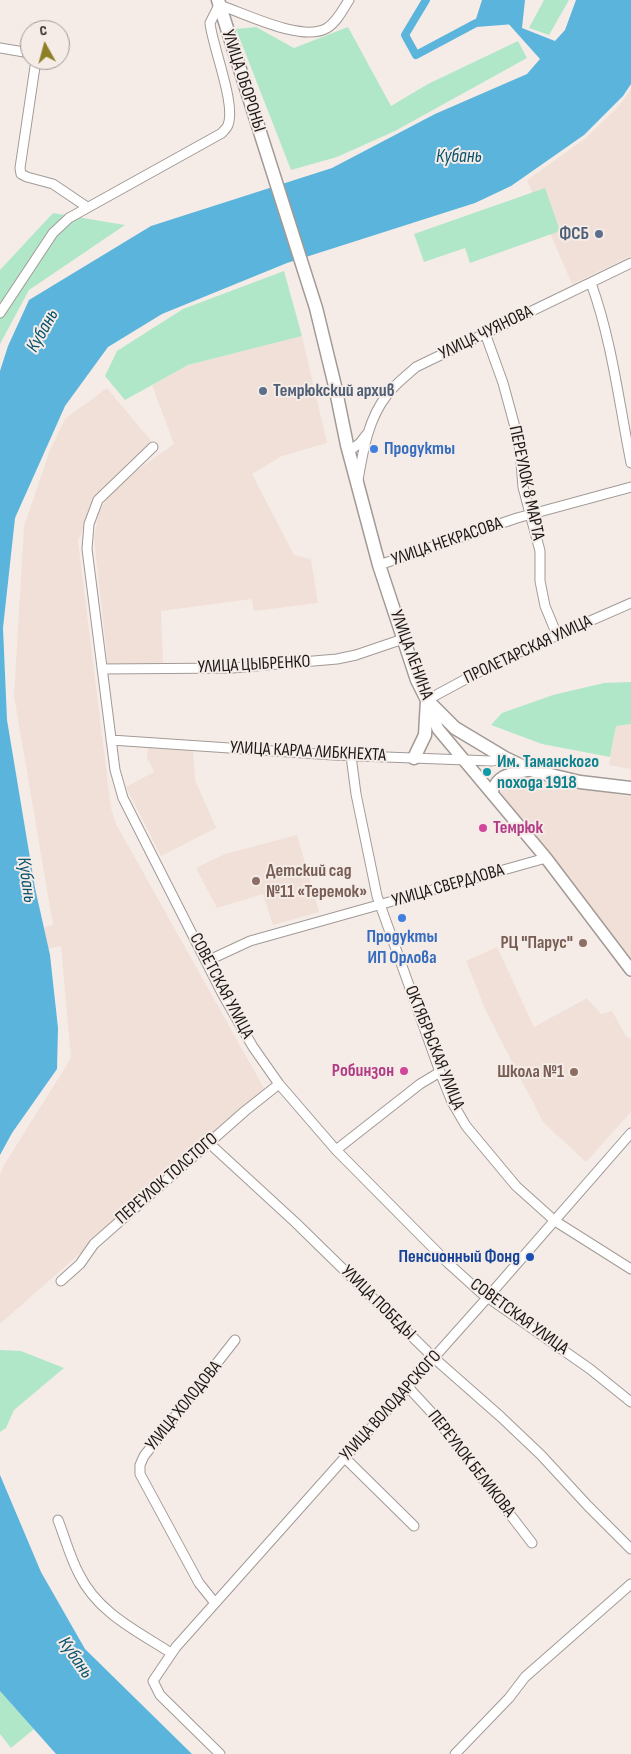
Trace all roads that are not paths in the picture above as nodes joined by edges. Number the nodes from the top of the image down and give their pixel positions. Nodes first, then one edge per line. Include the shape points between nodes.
1 (349, 0) edge
2 (218, 2) edge
3 (0, 48) edge
4 (20, 51) edge
5 (35, 70) edge
6 (87, 207) junction
7 (631, 263) edge
8 (308, 282) joint
9 (591, 283) junction
10 (0, 313) edge
11 (485, 333) junction
12 (368, 432) junction
13 (152, 447) dead end
14 (348, 452) junction
15 (631, 463) edge
16 (357, 487) junction
17 (631, 487) edge
18 (531, 515) junction
19 (379, 565) junction
20 (631, 603) edge
21 (556, 635) junction
22 (403, 639) junction
23 (102, 669) junction
24 (427, 700) junction
25 (111, 740) junction
26 (351, 756) junction
27 (414, 758) junction
28 (505, 758) junction
29 (463, 759) junction
30 (530, 770) junction
31 (631, 788) edge
32 (492, 792) junction
33 (546, 858) junction
34 (380, 905) junction
35 (207, 961) junction
36 (631, 970) edge
37 (440, 1072) junction
38 (279, 1084) junction
39 (631, 1133) edge
40 (209, 1143) junction
41 (336, 1150) junction
42 (555, 1221) junction
43 (631, 1269) edge
44 (61, 1281) dead end
45 (487, 1298) junction
46 (236, 1340) dead end
47 (434, 1358) junction
48 (408, 1387) junction
49 (631, 1402) edge
50 (345, 1458) junction
51 (58, 1520) dead end
52 (414, 1526) dead end
53 (532, 1543) dead end
54 (631, 1548) edge
55 (631, 1584) edge
56 (215, 1603) junction
57 (171, 1653) junction
58 (220, 1754) edge
59 (455, 1754) edge

1 - 2 street via 338,17 318,32 283,28
2 - 6 street via 210,23 225,82 230,118 227,127 222,133
2 - 8 main road, УЛИЦА ОБОРОНЫ
3 - 4 street
5 - 6 street via 21,174 53,184
6 - 10 street via 53,233
7 - 9 street, УЛИЦА ЧУЯНОВА
8 - 14 main road, УЛИЦА ЛЕНИНА
9 - 11 street, УЛИЦА ЧУЯНОВА
9 - 15 street via 608,343
11 - 12 street, УЛИЦА ЧУЯНОВА via 416,367 398,382 383,401
11 - 18 street, ПЕРЕУЛОК 8 МАРТА via 512,414
12 - 14 street, УЛИЦА ЧУЯНОВА
12 - 16 street, УЛИЦА ЧУЯНОВА
13 - 23 street, СОВЕТСКАЯ УЛИЦА via 98,500 89,524 87,549
14 - 16 main road, УЛИЦА ЛЕНИНА
16 - 19 main road, УЛИЦА ЛЕНИНА
17 - 18 street, УЛИЦА НЕКРАСОВА
18 - 19 street, УЛИЦА НЕКРАСОВА
18 - 21 street, ПЕРЕУЛОК 8 МАРТА via 540,551 540,581 545,606
19 - 22 main road, УЛИЦА ЛЕНИНА
20 - 21 street, ПРОЛЕТАРСКАЯ УЛИЦА
21 - 24 street, ПРОЛЕТАРСКАЯ УЛИЦА
22 - 23 street, УЛИЦА ЦЫБРЕНКО via 337,659 232,668
22 - 24 main road, УЛИЦА ЛЕНИНА
23 - 25 street, СОВЕТСКАЯ УЛИЦА
24 - 27 main road via 425,735
24 - 28 main road via 455,728
24 - 29 street, УЛИЦА ЛЕНИНА via 438,729
25 - 26 street, УЛИЦА КАРЛА ЛИБКНЕХТА
25 - 35 street, СОВЕТСКАЯ УЛИЦА via 123,798
26 - 27 street, УЛИЦА КАРЛА ЛИБКНЕХТА
26 - 34 street, ОКТЯБРЬСКАЯ УЛИЦА
27 - 29 street, УЛИЦА КАРЛА ЛИБКНЕХТА
28 - 29 street, УЛИЦА КАРЛА ЛИБКНЕХТА via 492,761
28 - 30 main road
29 - 32 street, УЛИЦА ЛЕНИНА
30 - 31 main road via 580,782
30 - 32 street via 500,778
32 - 33 street, УЛИЦА ЛЕНИНА
33 - 34 street, УЛИЦА СВЕРДЛОВА
33 - 36 street, УЛИЦА ЛЕНИНА
34 - 35 street, УЛИЦА СВЕРДЛОВА via 250,942
34 - 37 street, ОКТЯБРЬСКАЯ УЛИЦА
35 - 38 street, СОВЕТСКАЯ УЛИЦА via 253,1047
37 - 41 street
37 - 42 street, ОКТЯБРЬСКАЯ УЛИЦА via 466,1126 516,1186
38 - 40 street, ПЕРЕУЛОК ТОЛСТОГО
38 - 41 street, СОВЕТСКАЯ УЛИЦА
39 - 42 street, УЛИЦА ВОЛОДАРСКОГО
40 - 44 street, ПЕРЕУЛОК ТОЛСТОГО via 94,1244 80,1264
40 - 47 street, УЛИЦА ПОБЕДЫ via 296,1222
41 - 45 street, СОВЕТСКАЯ УЛИЦА
42 - 43 street, ОКТЯБРЬСКАЯ УЛИЦА
42 - 45 street, УЛИЦА ВОЛОДАРСКОГО
45 - 47 street, УЛИЦА ВОЛОДАРСКОГО
45 - 49 street, СОВЕТСКАЯ УЛИЦА via 590,1369
46 - 56 street, УЛИЦА ХОЛОДОВА via 144,1456 139,1470 199,1583
47 - 48 street, УЛИЦА ВОЛОДАРСКОГО
47 - 54 street, УЛИЦА ПОБЕДЫ via 541,1455
48 - 50 street, УЛИЦА ВОЛОДАРСКОГО
48 - 53 street, ПЕРЕУЛОК БЕЛИКОВА via 432,1413
50 - 52 street
50 - 56 street, УЛИЦА ВОЛОДАРСКОГО
51 - 57 street via 79,1574 94,1598 112,1616
55 - 59 street via 525,1677
56 - 57 street, УЛИЦА ВОЛОДАРСКОГО
57 - 58 street, УЛИЦА ВОЛОДАРСКОГО via 153,1681 160,1695

